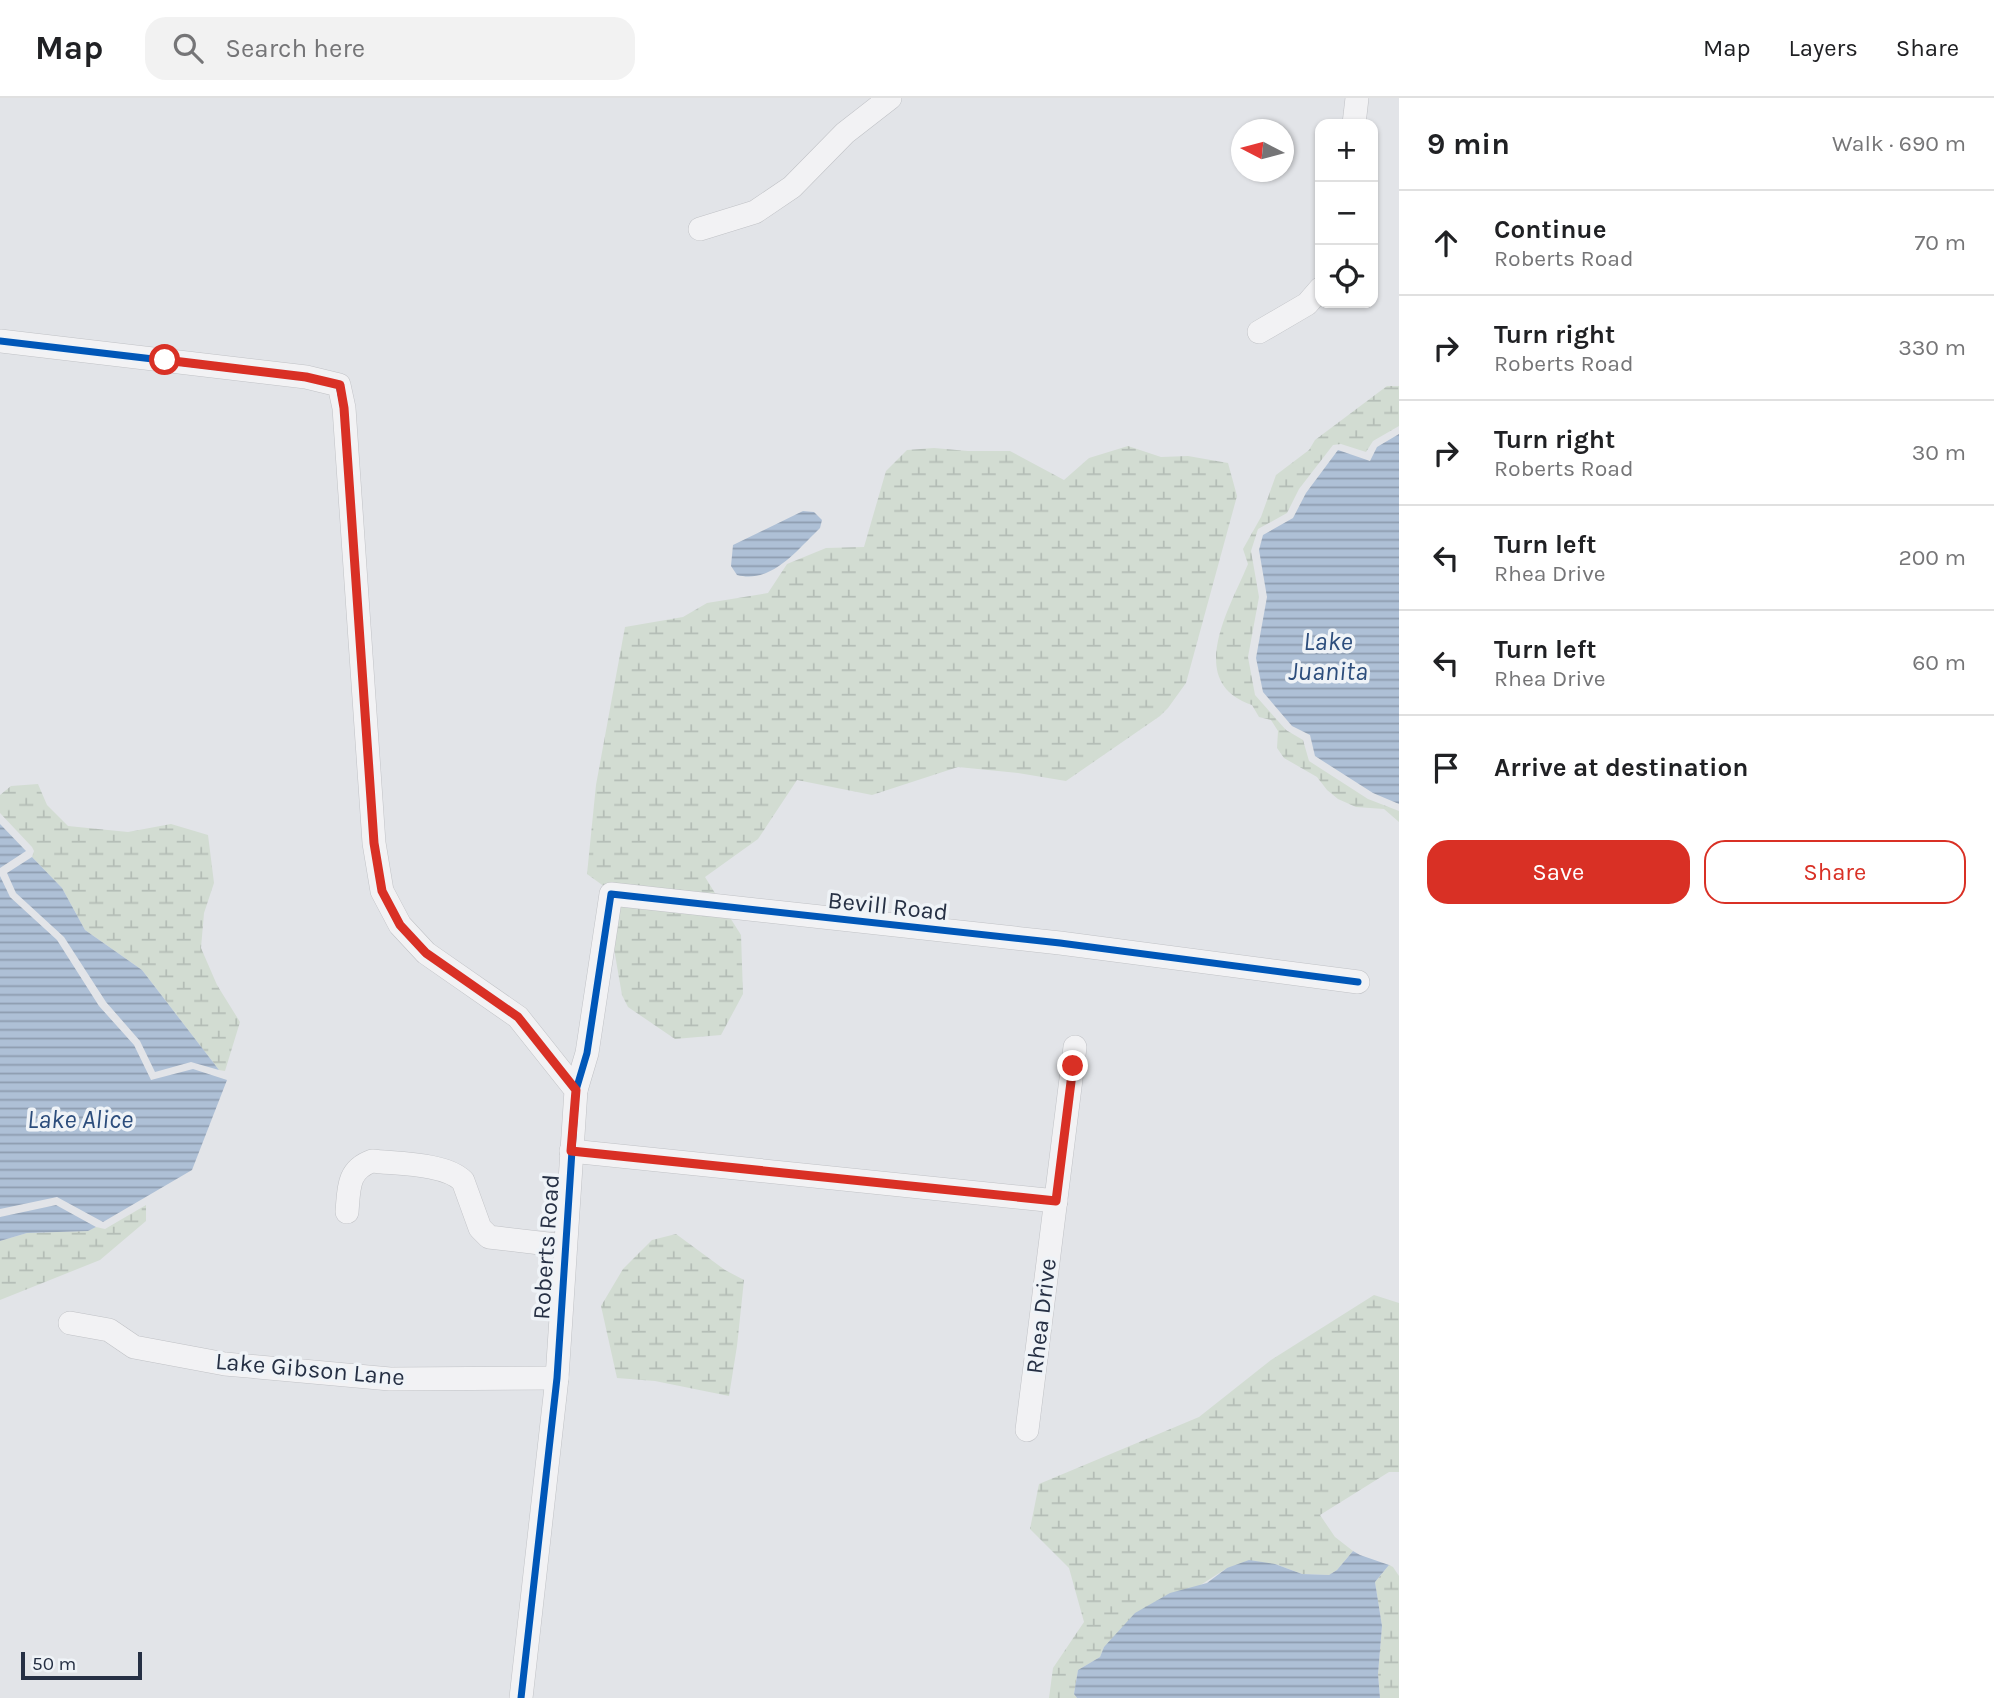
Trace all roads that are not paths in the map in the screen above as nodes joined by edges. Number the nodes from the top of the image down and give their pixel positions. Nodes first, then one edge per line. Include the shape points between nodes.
1 (890, 98) edge
2 (1357, 98) edge
3 (1355, 119) edge
4 (699, 229) dead end
5 (1315, 295) edge
6 (1259, 332) dead end
7 (0, 341) edge
8 (1358, 982) dead end
9 (1075, 1047) dead end
10 (576, 1090) junction
11 (571, 1151) junction
12 (1056, 1201) junction
13 (347, 1212) dead end
14 (565, 1246) junction
15 (70, 1324) dead end
16 (557, 1378) junction
17 (1027, 1430) dead end
18 (521, 1698) edge

1 - 4 street via 845,133 792,187 755,212
2 - 3 street
5 - 6 street
7 - 10 street via 306,377 340,385 374,843 382,891 400,925 426,953 518,1017
8 - 10 street, Bevill Road via 1060,943 611,894 587,1053
9 - 12 street, Rhea Drive
10 - 11 street, Roberts Road
11 - 12 street
11 - 14 street, Roberts Road
12 - 17 street, Rhea Drive
13 - 14 street via 352,1174 364,1164 372,1161 442,1169 463,1181 480,1228 489,1237
14 - 16 street, Roberts Road
15 - 16 street, Lake Gibson Lane via 109,1330 134,1347 225,1364 390,1379
16 - 18 street, Roberts Road

